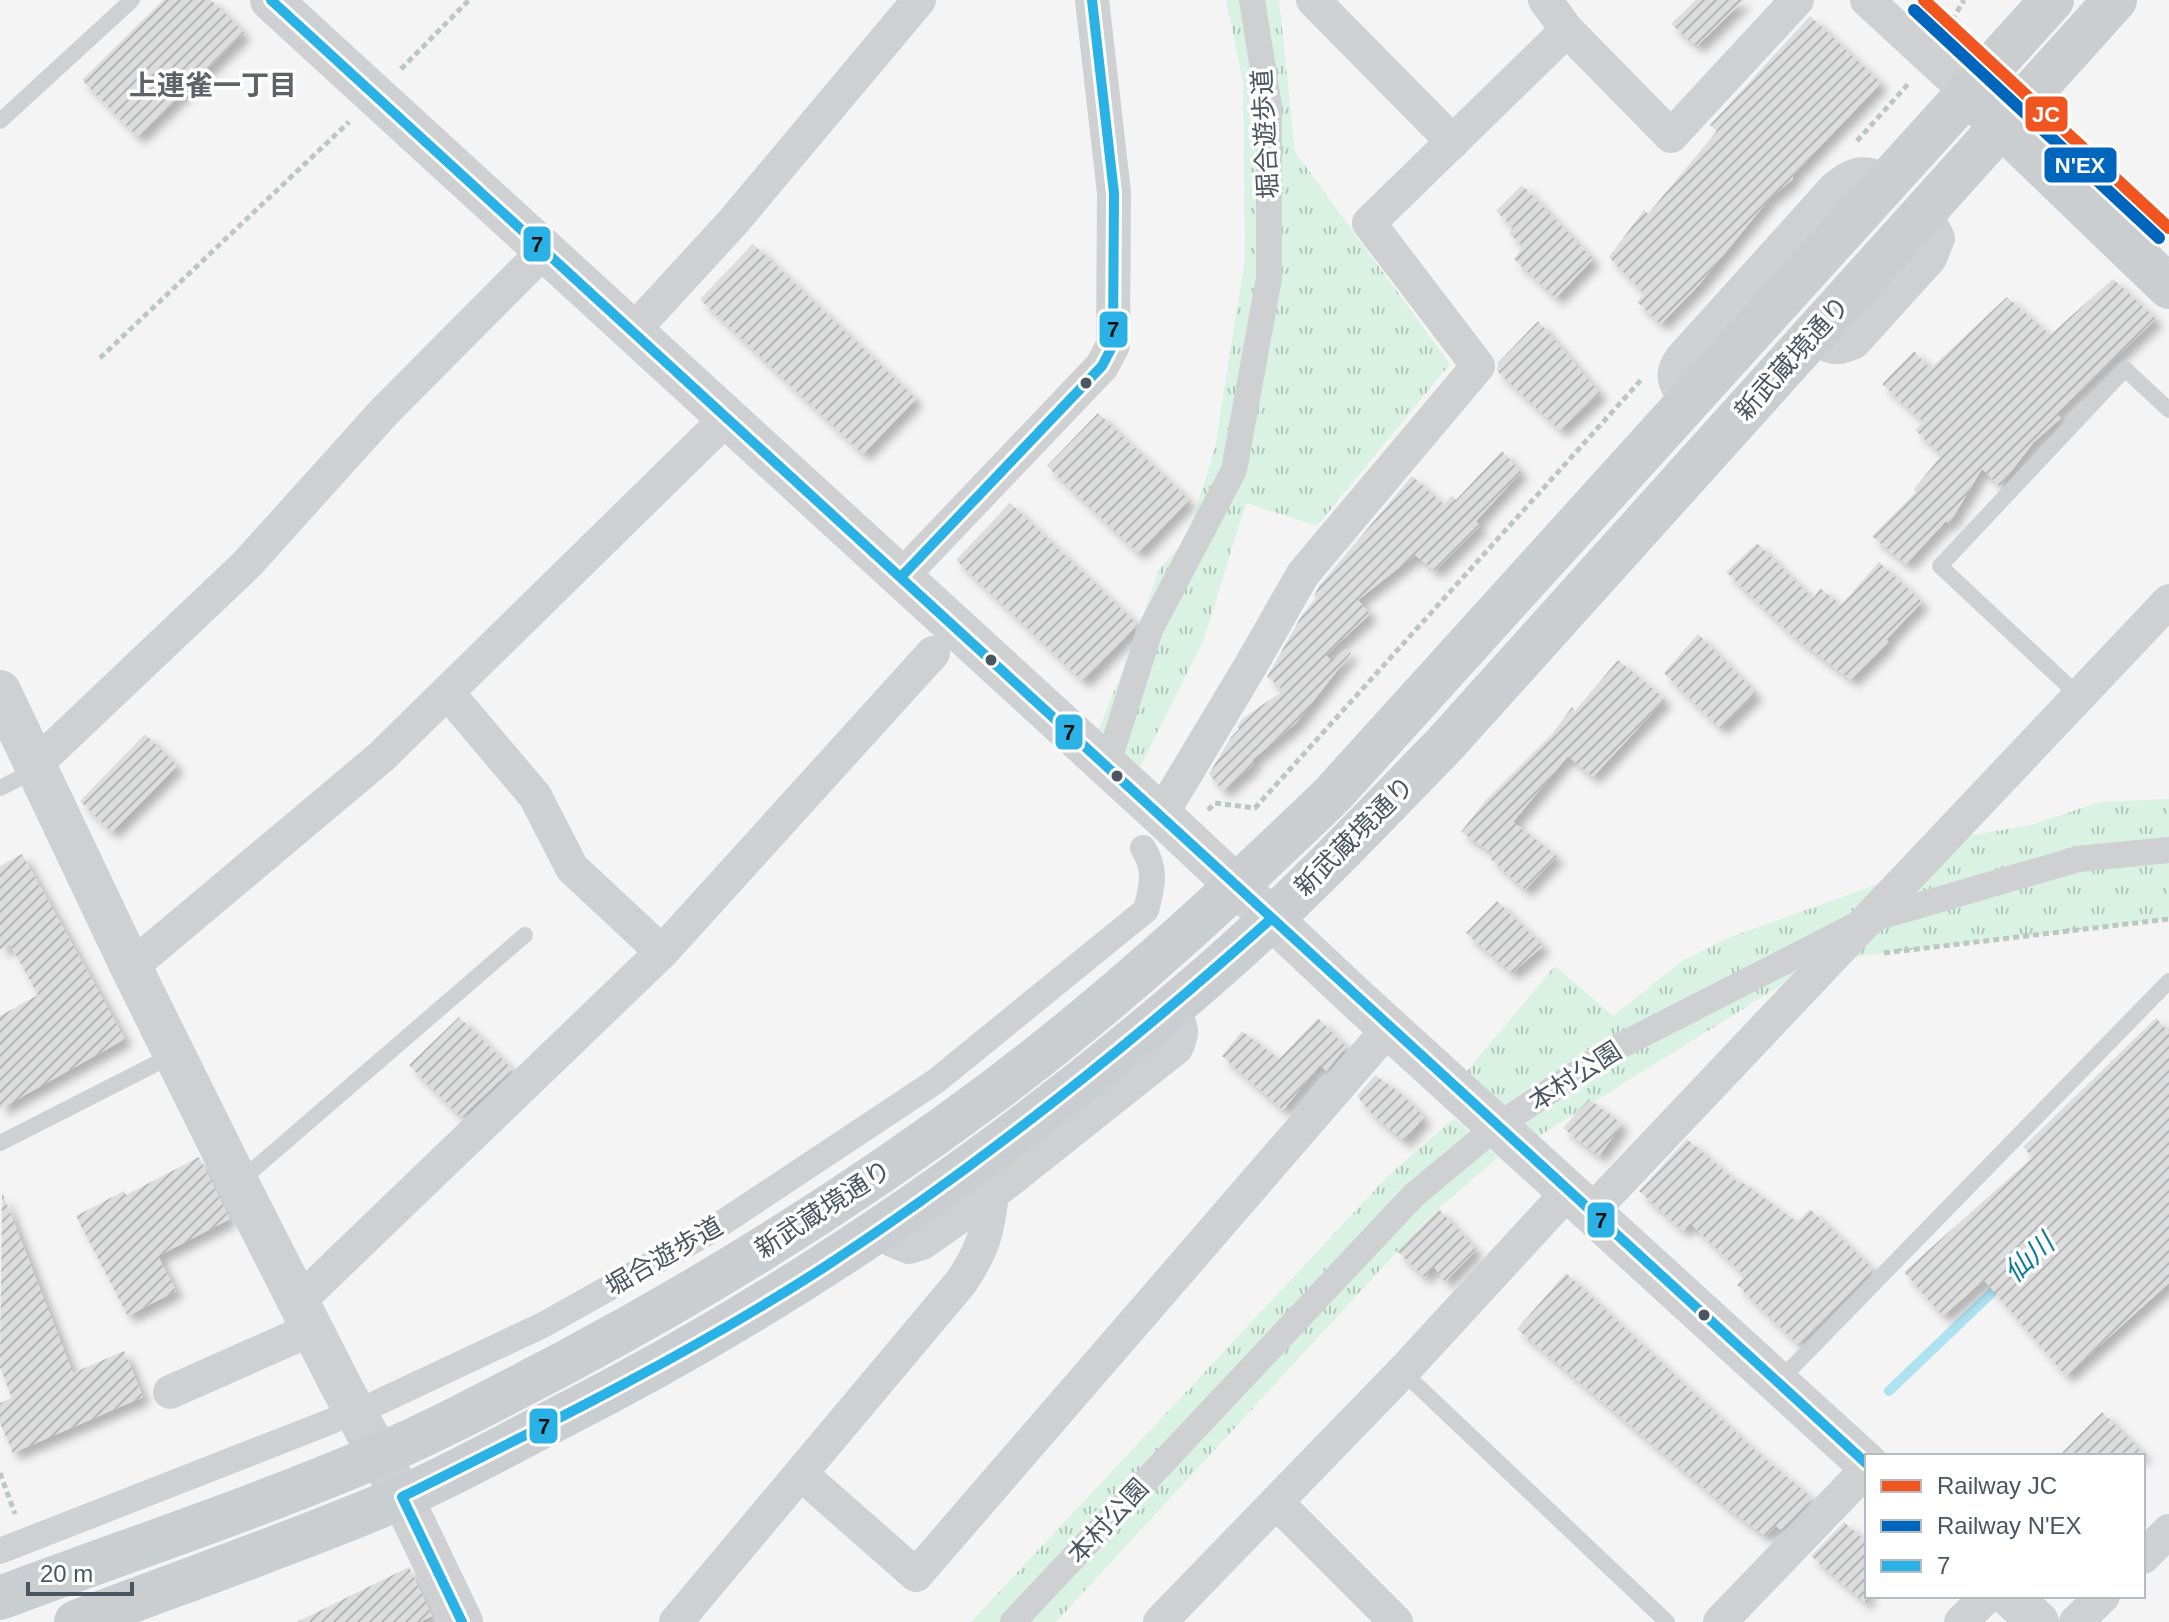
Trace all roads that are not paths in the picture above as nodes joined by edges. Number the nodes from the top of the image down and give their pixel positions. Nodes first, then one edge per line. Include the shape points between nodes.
1 (132, 0) edge
2 (271, 0) edge
3 (919, 0) edge
4 (1092, 0) edge
5 (1252, 0) edge
6 (1313, 0) edge
7 (1545, 0) edge
8 (1797, 0) edge
9 (1867, 0) edge
10 (2052, 0) edge
11 (2115, 0) edge
12 (1567, 30) junction
13 (1968, 93) junction
14 (0, 121) edge
15 (2002, 126) junction
16 (1453, 142) junction
17 (544, 251) junction
18 (2169, 287) edge
19 (632, 332) junction
20 (2169, 410) edge
21 (726, 419) junction
22 (901, 577) junction
23 (2169, 601) edge
24 (933, 653) dead end
25 (0, 691) edge
26 (447, 692) junction
27 (2079, 696) junction
28 (1107, 766) junction
29 (17, 777) edge
30 (1162, 833) junction
31 (2169, 850) edge
32 (1237, 887) junction
33 (1272, 918) junction
34 (1862, 922) junction
35 (525, 935) dead end
36 (662, 952) junction
37 (131, 967) junction
38 (2169, 981) edge
39 (1170, 1009) junction
40 (1389, 1028) junction
41 (175, 1054) junction
42 (1497, 1126) junction
43 (0, 1143) edge
44 (238, 1183) junction
45 (992, 1194) junction
46 (1579, 1202) junction
47 (883, 1228) junction
48 (305, 1316) junction
49 (1403, 1372) junction
50 (1778, 1383) junction
51 (170, 1392) dead end
52 (377, 1403) dead end
53 (332, 1421) dead end
54 (380, 1455) junction
55 (1865, 1464) edge
56 (1865, 1468) edge
57 (801, 1474) junction
58 (402, 1497) junction
59 (1276, 1502) junction
60 (2169, 1531) edge
61 (13, 1537) edge
62 (2145, 1555) edge
63 (18, 1591) edge
64 (1985, 1598) edge
65 (2012, 1598) edge
66 (2101, 1598) edge
67 (76, 1622) edge
68 (462, 1622) edge
69 (676, 1622) edge
70 (1013, 1622) edge
71 (1160, 1622) edge
72 (1396, 1622) edge
73 (1667, 1622) edge
74 (1720, 1622) edge
75 (1961, 1622) edge
76 (2038, 1622) edge
77 (2076, 1622) edge

1 - 14 lane
2 - 17 street via 365,106
3 - 19 street via 733,222
4 - 22 street via 1114,193 1113,345 1102,366
5 - 28 street, 堀合遊歩道 via 1269,106 1269,278 1237,456 1150,630
6 - 16 street
7 - 12 street
8 - 12 street via 1671,136
9 - 13 street
10 - 13 main road, 新武蔵境通り
11 - 15 main road, 新武蔵境通り
12 - 16 street
13 - 15 main road
13 - 32 main road, 新武蔵境通り via 1332,795
15 - 18 main road
15 - 33 main road, 新武蔵境通り via 1445,744
16 - 30 street via 1369,223 1478,366 1303,574
17 - 19 street
17 - 29 street via 384,412 247,564
19 - 21 street
20 - 27 lane via 2125,369 1940,566
21 - 22 street
21 - 26 street
22 - 28 street
23 - 27 street
24 - 36 street
25 - 29 street
26 - 36 street via 535,796 572,868
26 - 37 street via 381,757
27 - 34 street
28 - 30 street
29 - 37 street
30 - 32 street
30 - 52 street, 堀合遊歩道 via 1151,860 1146,910 936,1081 707,1233 543,1325
31 - 34 street, 本村公園 via 2078,859
32 - 33 street
32 - 54 main road, 新武蔵境通り via 1037,1057 853,1191 665,1308
33 - 39 main road, 新武蔵境通り
33 - 40 street
34 - 42 street, 本村公園 via 1612,1050
34 - 46 street
35 - 44 lane
36 - 48 street
37 - 41 street
38 - 50 lane
39 - 45 street via 1182,1025 1176,1048
39 - 47 main road, 新武蔵境通り via 1012,1135
40 - 42 street
40 - 57 street via 916,1575
41 - 43 lane
41 - 44 street
42 - 46 street
42 - 70 street, 本村公園 via 1414,1195
44 - 48 street
45 - 47 street via 922,1243 909,1247 892,1240
45 - 57 street via 988,1230 962,1281
46 - 49 street
46 - 50 street
47 - 58 main road, 新武蔵境通り via 610,1393
48 - 51 street
48 - 54 street
49 - 59 street
49 - 73 lane
50 - 55 street
53 - 61 street
54 - 58 street
54 - 63 main road, 新武蔵境通り
56 - 74 street
57 - 69 street
58 - 67 main road, 新武蔵境通り
58 - 68 street
59 - 71 street
59 - 72 street
60 - 62 street
64 - 75 street
65 - 76 street
66 - 77 street

